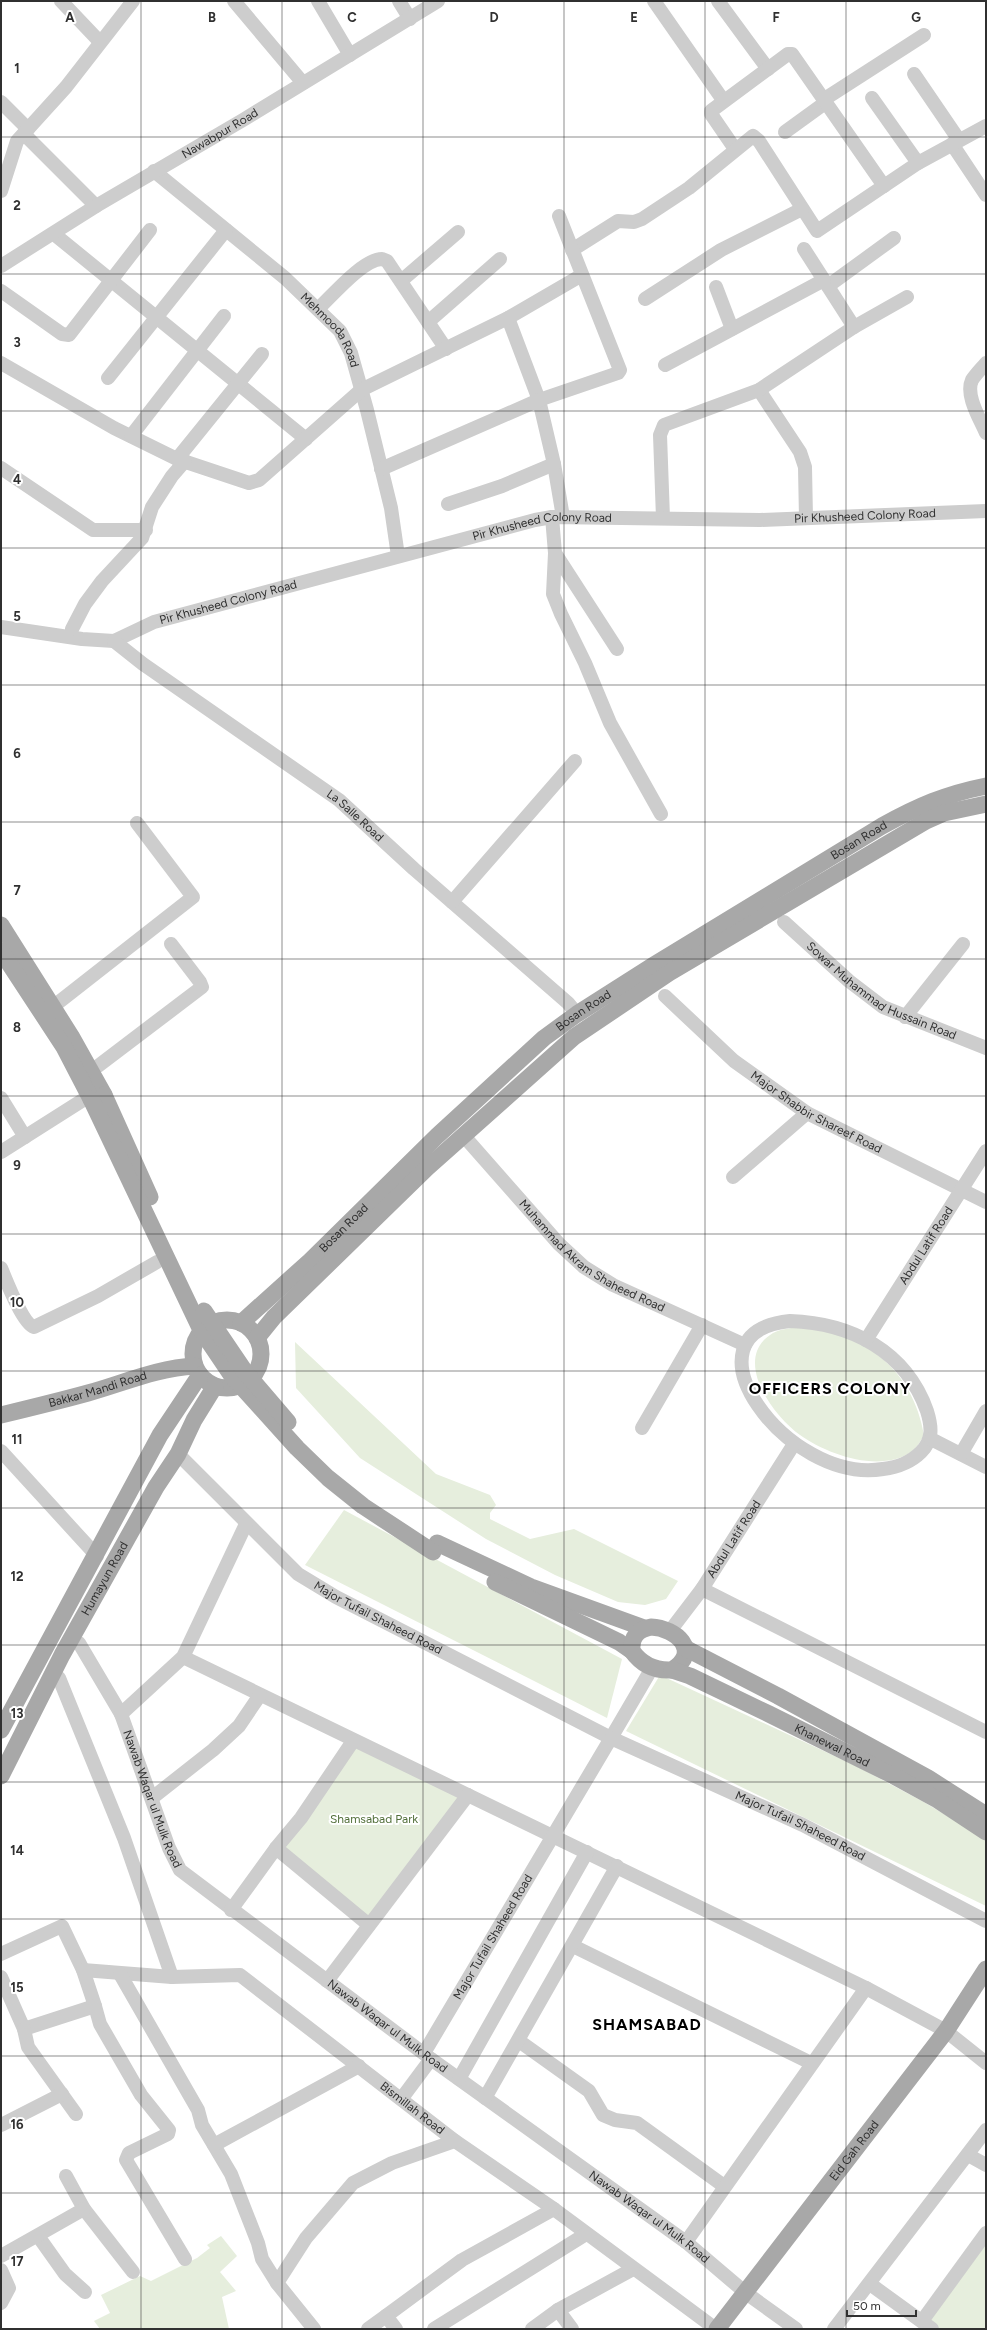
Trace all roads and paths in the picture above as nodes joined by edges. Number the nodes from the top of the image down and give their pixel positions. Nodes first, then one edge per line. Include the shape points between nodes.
1 (61, 1) edge
2 (133, 1) edge
3 (234, 1) edge
4 (318, 1) edge
5 (399, 1) edge
6 (438, 1) edge
7 (654, 1) edge
8 (718, 1) edge
9 (410, 19) junction
10 (924, 35) dead end
11 (100, 42) junction
12 (350, 55) junction
13 (768, 69) junction
14 (914, 74) dead end
15 (303, 84) junction
16 (872, 98) dead end
17 (723, 100) junction
18 (824, 101) junction
19 (1, 102) edge
20 (986, 126) edge
21 (26, 131) junction
22 (785, 132) dead end
23 (955, 142) junction
24 (735, 149) junction
25 (918, 163) junction
26 (154, 171) junction
27 (884, 186) junction
28 (1, 191) edge
29 (986, 195) edge
30 (96, 206) junction
31 (802, 209) junction
32 (559, 216) dead end
33 (150, 230) dead end
34 (226, 230) junction
35 (458, 232) dead end
36 (54, 234) junction
37 (894, 238) dead end
38 (804, 249) dead end
39 (572, 250) junction
40 (500, 259) dead end
41 (1, 266) edge
42 (582, 275) junction
43 (112, 280) junction
44 (401, 281) junction
45 (826, 283) junction
46 (716, 287) dead end
47 (1, 291) edge
48 (907, 297) dead end
49 (645, 299) dead end
50 (318, 309) junction
51 (224, 316) dead end
52 (157, 317) junction
53 (508, 318) junction
54 (428, 322) junction
55 (854, 327) junction
56 (732, 329) junction
57 (446, 349) junction
58 (198, 351) junction
59 (262, 354) dead end
60 (1, 363) edge
61 (986, 363) edge
62 (665, 365) dead end
63 (108, 378) dead end
64 (972, 381) junction
65 (238, 384) junction
66 (362, 390) junction
67 (759, 390) junction
68 (539, 400) junction
69 (986, 413) edge
70 (986, 433) edge
71 (131, 436) junction
72 (306, 439) junction
73 (181, 460) junction
74 (554, 464) junction
75 (1, 468) edge
76 (381, 469) junction
77 (448, 504) dead end
78 (986, 511) edge
79 (558, 517) junction
80 (663, 518) junction
81 (806, 518) junction
82 (146, 530) junction
83 (555, 553) junction
84 (398, 556) junction
85 (1, 627) edge
86 (72, 629) dead end
87 (114, 641) junction
88 (617, 649) dead end
89 (575, 761) dead end
90 (986, 786) edge
91 (986, 804) edge
92 (661, 814) dead end
93 (137, 823) dead end
94 (452, 902) junction
95 (784, 922) dead end
96 (1, 925) edge
97 (171, 944) dead end
98 (963, 944) dead end
99 (1, 951) edge
100 (665, 996) dead end
101 (59, 1002) dead end
102 (577, 1014) junction
103 (905, 1017) junction
104 (986, 1048) edge
105 (98, 1066) dead end
106 (1, 1098) edge
107 (83, 1100) dead end
108 (807, 1113) junction
109 (463, 1135) junction
110 (25, 1137) junction
111 (986, 1151) edge
112 (1, 1152) edge
113 (733, 1176) dead end
114 (962, 1189) junction
115 (986, 1202) edge
116 (158, 1262) dead end
117 (1, 1268) edge
118 (241, 1323) junction
119 (702, 1326) junction
120 (257, 1338) junction
121 (866, 1340) junction
122 (745, 1345) junction
123 (198, 1371) junction
124 (215, 1386) junction
125 (986, 1411) edge
126 (1, 1415) edge
127 (642, 1428) dead end
128 (931, 1439) junction
129 (794, 1444) junction
130 (1, 1451) edge
131 (178, 1454) junction
132 (960, 1454) junction
133 (986, 1467) edge
134 (246, 1524) junction
135 (435, 1547) junction
136 (97, 1556) junction
137 (702, 1589) junction
138 (644, 1628) junction
139 (670, 1631) junction
140 (79, 1643) junction
141 (685, 1648) junction
142 (632, 1651) junction
143 (183, 1657) junction
144 (652, 1668) junction
145 (672, 1670) junction
146 (59, 1678) junction
147 (260, 1695) junction
148 (778, 1696) junction
149 (33, 1711) junction
150 (121, 1714) junction
151 (769, 1714) junction
152 (1, 1730) edge
153 (986, 1732) edge
154 (610, 1738) junction
155 (353, 1741) junction
156 (1, 1776) edge
157 (468, 1795) junction
158 (152, 1798) junction
159 (986, 1815) edge
160 (986, 1832) edge
161 (552, 1835) junction
162 (276, 1848) junction
163 (587, 1852) junction
164 (617, 1866) junction
165 (231, 1910) junction
166 (986, 1921) edge
167 (369, 1924) junction
168 (573, 1946) junction
169 (1, 1954) edge
170 (986, 1969) edge
171 (83, 1970) junction
172 (120, 1974) junction
173 (1, 1977) edge
174 (172, 1977) junction
175 (327, 1981) junction
176 (866, 1988) junction
177 (6, 2002) edge
178 (95, 2006) junction
179 (24, 2029) junction
180 (946, 2031) junction
181 (519, 2041) junction
182 (428, 2056) junction
183 (811, 2063) junction
184 (986, 2063) edge
185 (359, 2066) junction
186 (459, 2078) junction
187 (62, 2094) junction
188 (402, 2098) junction
189 (485, 2098) junction
190 (76, 2114) dead end
191 (1, 2125) edge
192 (986, 2130) edge
193 (454, 2141) junction
194 (214, 2145) junction
195 (968, 2155) junction
196 (986, 2165) edge
197 (66, 2176) dead end
198 (724, 2186) junction
199 (84, 2209) junction
200 (554, 2209) junction
201 (986, 2233) edge
202 (586, 2234) junction
203 (38, 2236) junction
204 (686, 2242) junction
205 (1, 2256) edge
206 (185, 2259) dead end
207 (633, 2269) junction
208 (1, 2270) edge
209 (133, 2272) dead end
210 (277, 2283) junction
211 (870, 2284) junction
212 (85, 2292) dead end
213 (746, 2293) junction
214 (1, 2303) edge
215 (558, 2310) junction
216 (386, 2316) junction
217 (927, 2325) edge
218 (314, 2329) edge
219 (368, 2329) edge
220 (396, 2329) edge
221 (434, 2329) edge
222 (532, 2329) edge
223 (572, 2329) edge
224 (716, 2329) edge
225 (796, 2329) edge
226 (834, 2329) edge

1 - 11 street
2 - 11 street
3 - 15 street
4 - 12 street
5 - 9 street
6 - 9 street, Nawabpur Road
7 - 17 street
8 - 13 street
9 - 12 street, Nawabpur Road
10 - 18 street
11 - 21 street via 66,87
12 - 15 street, Nawabpur Road
13 - 17 street
13 - 18 street via 788,54 792,54
14 - 23 street
15 - 26 street, Nawabpur Road
16 - 25 street
17 - 24 street via 714,107 711,114
18 - 22 street
18 - 27 street
19 - 21 street
20 - 23 street
21 - 28 street via 12,152
21 - 30 street
23 - 25 street
23 - 29 street
24 - 31 street via 749,138 756,137
24 - 39 street via 689,188 642,219 634,222 618,221
25 - 27 street
26 - 30 street, Nawabpur Road
26 - 34 street, Mehmooda Road
27 - 31 street via 817,230
30 - 36 street, Nawabpur Road
31 - 49 street via 722,250
32 - 39 street
33 - 43 street
34 - 50 street, Mehmooda Road via 285,278
34 - 52 street
35 - 44 street
36 - 41 street, Nawabpur Road
36 - 43 street
37 - 45 street
38 - 45 street
39 - 42 street
40 - 54 street
42 - 53 street
42 - 68 street via 620,370 618,373
43 - 47 street via 69,335 62,334
43 - 52 street
44 - 50 street via 387,261 377,259 352,276
44 - 54 street
45 - 55 street
45 - 56 street
46 - 56 street
48 - 55 street
50 - 66 street, Mehmooda Road via 344,338
51 - 58 street
52 - 58 street
52 - 63 street
53 - 57 street
53 - 68 street
54 - 57 street
55 - 67 street
56 - 62 street
57 - 66 street
58 - 65 street
58 - 71 street
59 - 65 street
60 - 71 street
61 - 64 street
64 - 69 street
64 - 70 street via 972,401
65 - 72 street
65 - 73 street
66 - 72 street
66 - 76 street, Mehmooda Road
67 - 80 street via 664,424 660,435
67 - 81 street via 800,452 804,467
68 - 74 street
68 - 76 street
71 - 73 street
72 - 73 street via 259,480 250,483
73 - 82 street via 158,496 147,518
74 - 77 street via 502,486
74 - 79 street
75 - 82 street via 93,530
76 - 84 street, Mehmooda Road via 391,508
78 - 81 street, Pir Khusheed Colony Road
79 - 80 street, Pir Khusheed Colony Road
79 - 83 street
79 - 84 street, Pir Khusheed Colony Road
80 - 81 street, Pir Khusheed Colony Road
82 - 86 street via 142,538 98,586
83 - 88 street
83 - 92 street via 553,594 561,614 610,723
84 - 87 street, Pir Khusheed Colony Road via 154,622
85 - 87 street
87 - 94 street, La Salle Road via 143,664 339,800
89 - 94 street
90 - 102 main road, Bosan Road via 944,795 917,806
91 - 109 main road, Bosan Road via 944,813 926,821 669,973 574,1037
93 - 101 street via 193,898
94 - 102 street, La Salle Road via 568,1003
95 - 103 street, Sowar Muhammad Hussain Road via 865,994 883,1007
96 - 135 main road, bridge via 71,1036 104,1095 177,1257 211,1324 273,1406 334,1471
97 - 105 street via 202,987
98 - 103 street
99 - 135 main road, bridge via 64,1047 201,1330 232,1376 261,1410 328,1478 362,1506
100 - 108 street, Major Shabbir Shareef Road via 734,1061
102 - 118 main road, Bosan Road via 544,1038 442,1131 310,1260
103 - 104 street, Sowar Muhammad Hussain Road
106 - 110 street
107 - 110 street
108 - 113 street
108 - 114 street, Major Shabbir Shareef Road
109 - 119 street, Muhammad Akram Shaheed Road via 559,1244 584,1267 613,1285
109 - 120 main road, Bosan Road via 274,1317
110 - 112 street
111 - 114 street, Abdul Latif Road
114 - 115 street, Major Shabbir Shareef Road
114 - 121 street, Abdul Latif Road
116 - 117 street via 98,1296 34,1327 21,1310
118 - 120 main road
118 - 123 main road via 217,1322 201,1332 193,1349
119 - 122 street, Muhammad Akram Shaheed Road
119 - 127 street
120 - 124 main road via 261,1350 260,1361 250,1380 231,1388
121 - 122 street via 820,1323 790,1322 768,1325
121 - 128 street via 888,1354 910,1376 918,1389 931,1425
122 - 129 street via 741,1368 755,1401 772,1423
123 - 124 main road
123 - 126 main road, Bakkar Mandi Road via 179,1367 144,1374 89,1393
123 - 136 main road, Humayun Road via 160,1435
124 - 131 main road, Humayun Road via 194,1420
125 - 132 street
128 - 129 street via 924,1450 909,1462 876,1470 859,1470 831,1464
128 - 132 street
129 - 137 street, Abdul Latif Road
130 - 136 street
131 - 134 street, Major Tufail Shaheed Road
131 - 140 main road via 159,1496
131 - 149 main road, Humayun Road via 156,1487
132 - 133 street
134 - 143 street
134 - 154 street, Major Tufail Shaheed Road via 298,1574 336,1597
135 - 138 main road via 531,1587
135 - 142 main road
136 - 152 main road, Humayun Road
137 - 139 street, Abdul Latif Road
137 - 153 street
138 - 139 main road
138 - 142 main road via 634,1636
139 - 141 main road via 683,1642
140 - 146 main road
140 - 150 street, Nawab Waqar ul Mulk Road
141 - 145 main road via 683,1661
141 - 148 main road
142 - 144 main road
143 - 147 street
143 - 150 street
144 - 145 main road
144 - 154 street
145 - 151 main road, Khanewal Road
146 - 149 main road
146 - 174 street via 124,1838
147 - 155 street
147 - 158 street via 239,1726
148 - 151 main road
148 - 159 main road via 928,1778
149 - 156 main road, Humayun Road
150 - 158 street, Nawab Waqar ul Mulk Road
151 - 160 main road, Khanewal Road via 936,1799
154 - 161 street, Major Tufail Shaheed Road
154 - 166 street, Major Tufail Shaheed Road via 803,1825
155 - 157 street
155 - 162 street via 301,1818
157 - 161 street
157 - 167 street
158 - 165 street, Nawab Waqar ul Mulk Road via 169,1848 180,1870
161 - 163 street
161 - 182 street, Major Tufail Shaheed Road
162 - 165 street
162 - 167 street
163 - 164 street
163 - 186 street
164 - 168 street
164 - 176 street
165 - 175 street, Nawab Waqar ul Mulk Road
167 - 175 street
168 - 181 street
168 - 183 street
169 - 171 street via 62,1926
170 - 180 main road, Eid Gah Road
171 - 172 street, Bismillah Road
171 - 178 street
172 - 174 street, Bismillah Road
172 - 194 street via 198,2110 202,2125
173 - 177 street
174 - 185 street, Bismillah Road via 240,1975
175 - 182 street, Nawab Waqar ul Mulk Road
176 - 180 street
176 - 183 street
177 - 179 street
178 - 179 street
178 - 206 street via 100,2024 141,2095 169,2130 168,2134 129,2153 126,2160
179 - 187 street via 28,2047
180 - 184 street
180 - 213 main road, Eid Gah Road
181 - 189 street
181 - 198 street via 589,2090 603,2115 637,2123
182 - 186 street, Nawab Waqar ul Mulk Road
182 - 188 street, Major Tufail Shaheed Road
183 - 198 street
185 - 188 street, Bismillah Road
185 - 194 street
186 - 189 street, Nawab Waqar ul Mulk Road
187 - 190 street
187 - 191 street
188 - 193 street, Bismillah Road
189 - 204 street, Nawab Waqar ul Mulk Road
192 - 195 street
193 - 200 street, Bismillah Road
193 - 210 street via 392,2163 354,2183 306,2238
194 - 210 street via 231,2174 262,2259
195 - 196 street
195 - 211 street
197 - 199 street
198 - 204 street
199 - 203 street
199 - 209 street
200 - 202 street, Bismillah Road
200 - 216 street via 462,2260
201 - 217 street
202 - 207 street, Bismillah Road
202 - 221 street
203 - 205 street
203 - 212 street via 65,2274
204 - 213 street, Nawab Waqar ul Mulk Road
207 - 215 street
207 - 224 street, Bismillah Road
208 - 214 street via 9,2288
210 - 218 street
211 - 217 street
211 - 226 street
213 - 224 main road, Eid Gah Road
213 - 225 street, Nawab Waqar ul Mulk Road
215 - 222 street
215 - 223 street
216 - 219 street
216 - 220 street

